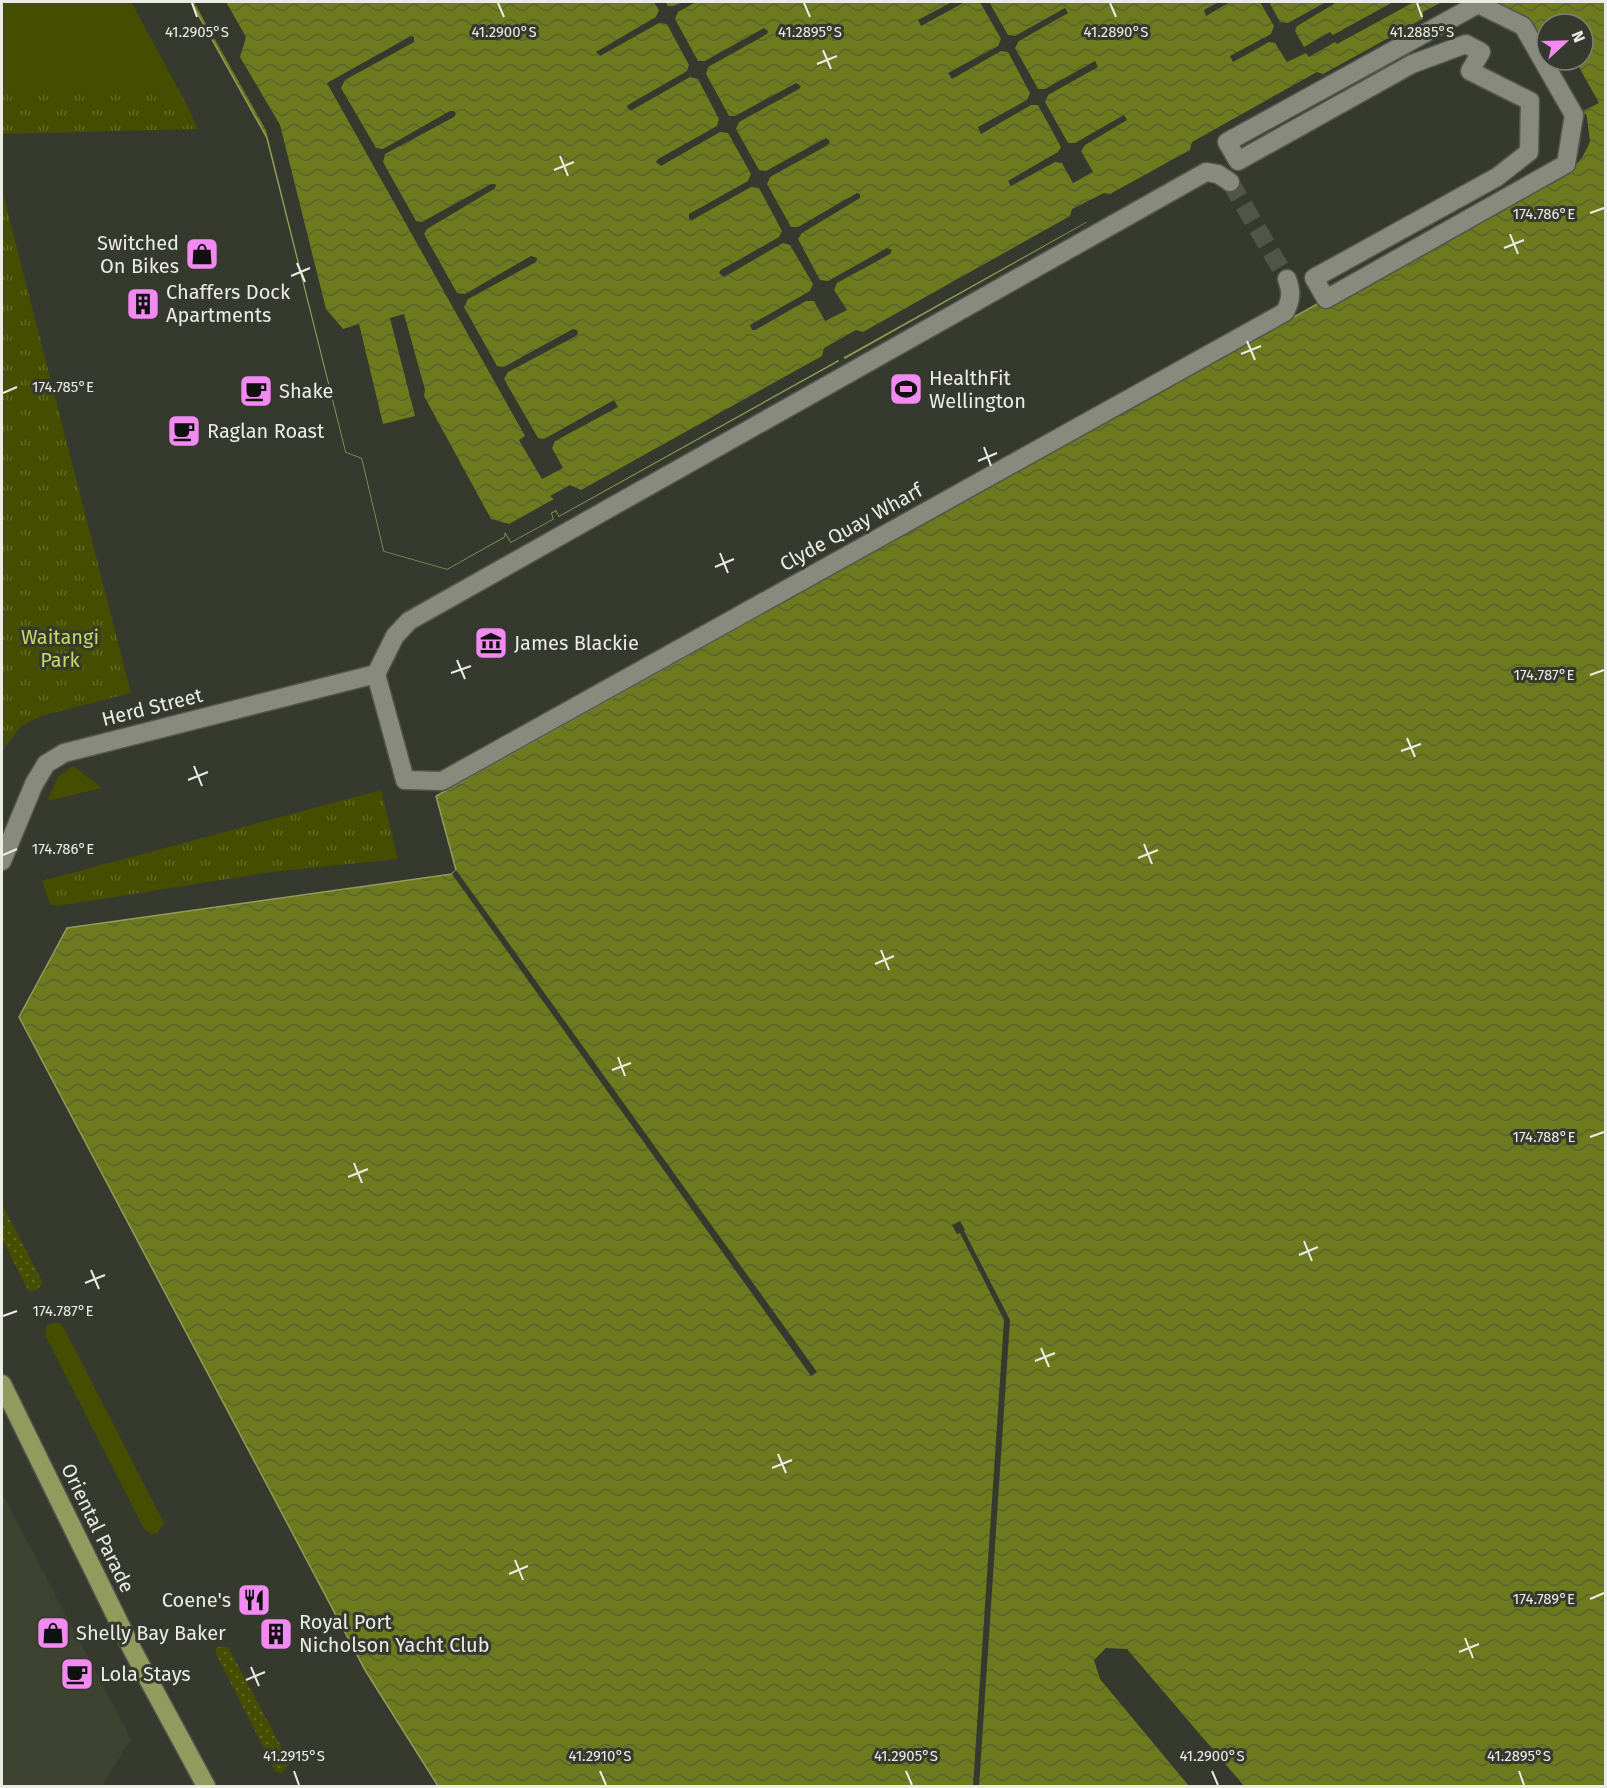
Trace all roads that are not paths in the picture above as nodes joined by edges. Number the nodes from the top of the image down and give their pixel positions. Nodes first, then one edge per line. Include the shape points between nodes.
1 (1230, 182) tunnel mouth
2 (1314, 278) joint
3 (1287, 279) tunnel mouth
4 (376, 674) junction
5 (2, 861) edge
6 (2, 1384) edge
7 (206, 1786) edge

1 - 4 street via 1206,172 409,621 395,636
2 - 2 street via 1326,299 1566,164 1574,115 1523,26 1478,4 1227,142 1238,161 1412,64 1466,44 1481,52 1470,71 1530,100 1529,152 1497,177
3 - 4 street, Clyde Quay Wharf via 1291,289 1285,312 442,781 405,780
4 - 5 street, Herd Street via 64,753 46,764 34,784
6 - 7 main road, Oriental Parade via 133,1651

